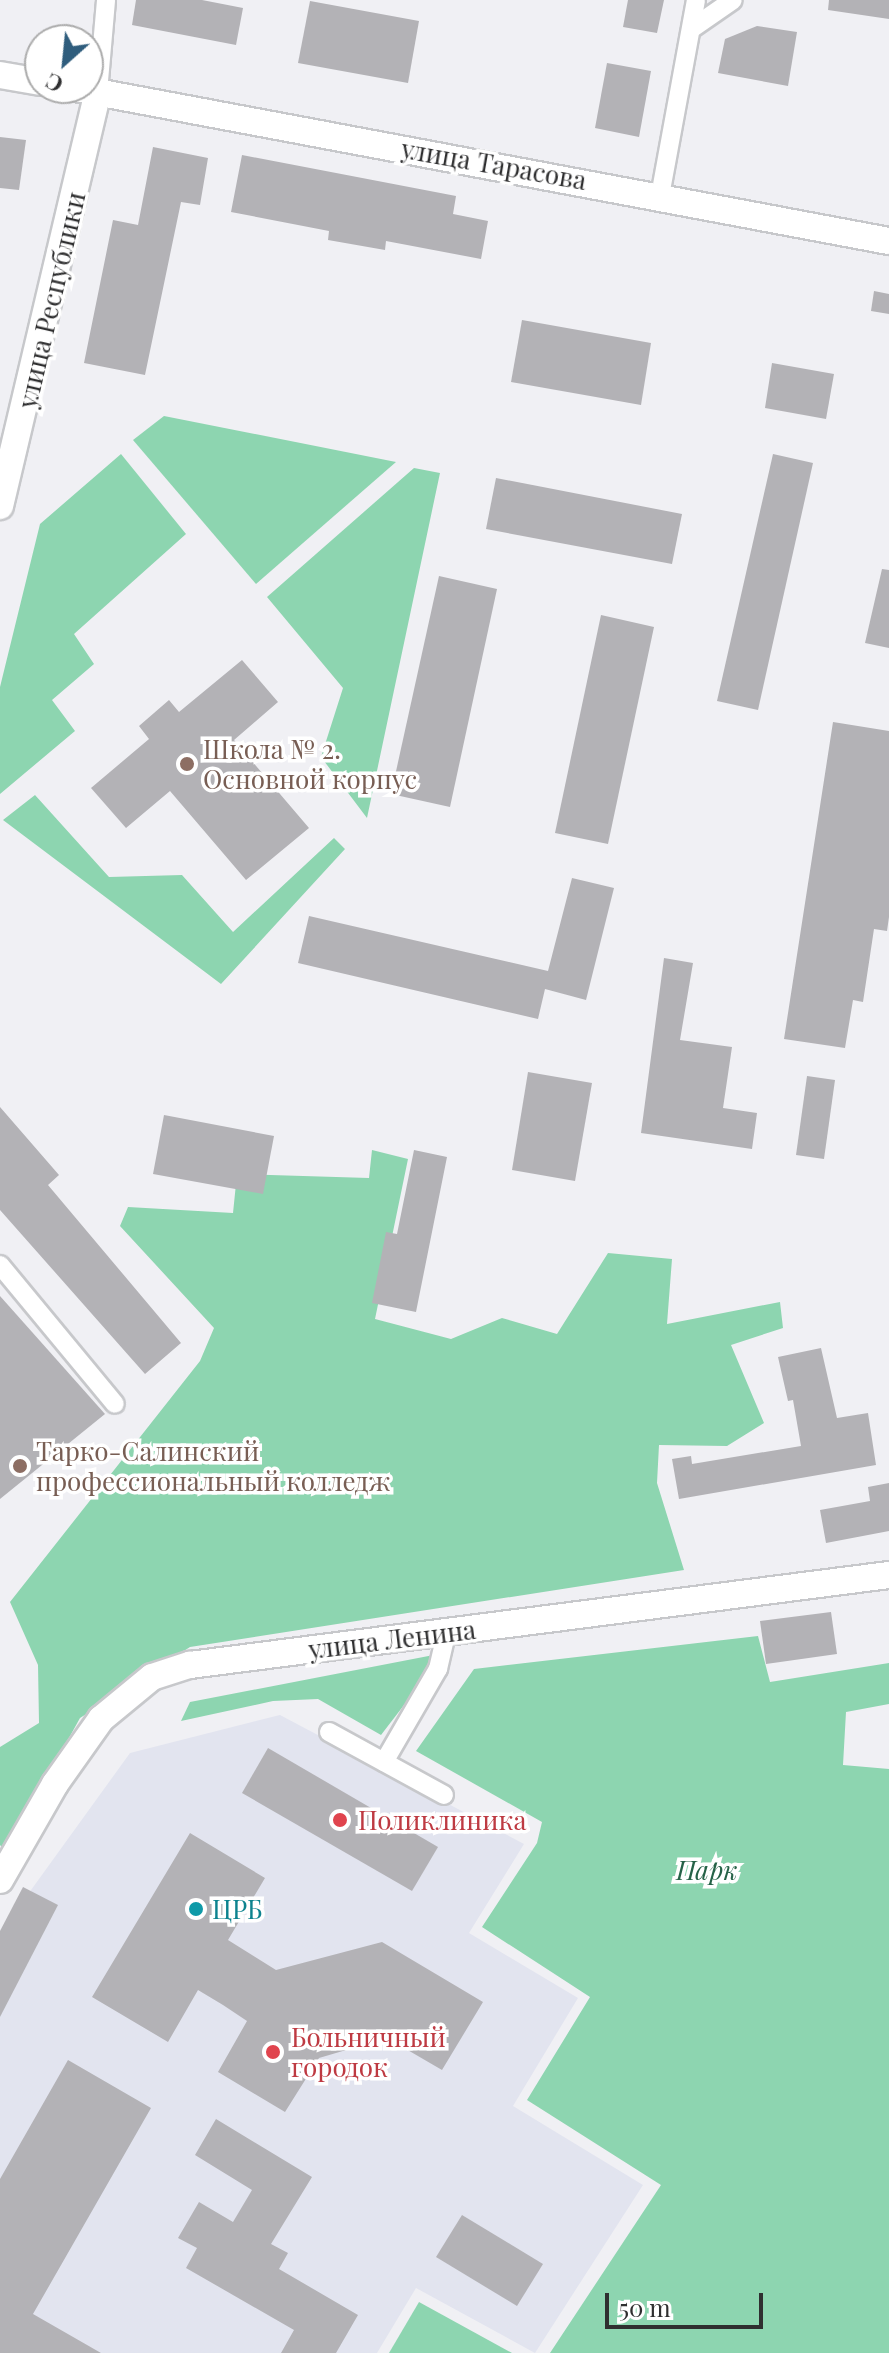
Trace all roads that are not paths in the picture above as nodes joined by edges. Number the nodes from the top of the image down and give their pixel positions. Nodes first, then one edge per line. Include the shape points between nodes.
1 (106, 0) edge
2 (696, 0) edge
3 (733, 0) edge
4 (101, 24) edge
5 (694, 27) junction
6 (0, 75) edge
7 (24, 79) edge
8 (104, 93) edge
9 (83, 104) edge
10 (660, 196) junction
11 (889, 241) edge
12 (0, 506) edge
13 (0, 1265) edge
14 (115, 1404) dead end
15 (889, 1575) edge
16 (447, 1631) junction
17 (329, 1732) dead end
18 (384, 1762) junction
19 (444, 1795) dead end
20 (0, 1880) edge

1 - 4 street
2 - 5 street
3 - 5 street
5 - 10 street
6 - 7 street
8 - 10 street, улица Тарасова
9 - 12 street, улица Республики
10 - 11 street, улица Тарасова
13 - 14 street
15 - 16 street, улица Ленина
16 - 18 street via 438,1669
16 - 20 street, улица Ленина via 190,1665 152,1677 101,1719 55,1784
17 - 18 street
18 - 19 street

